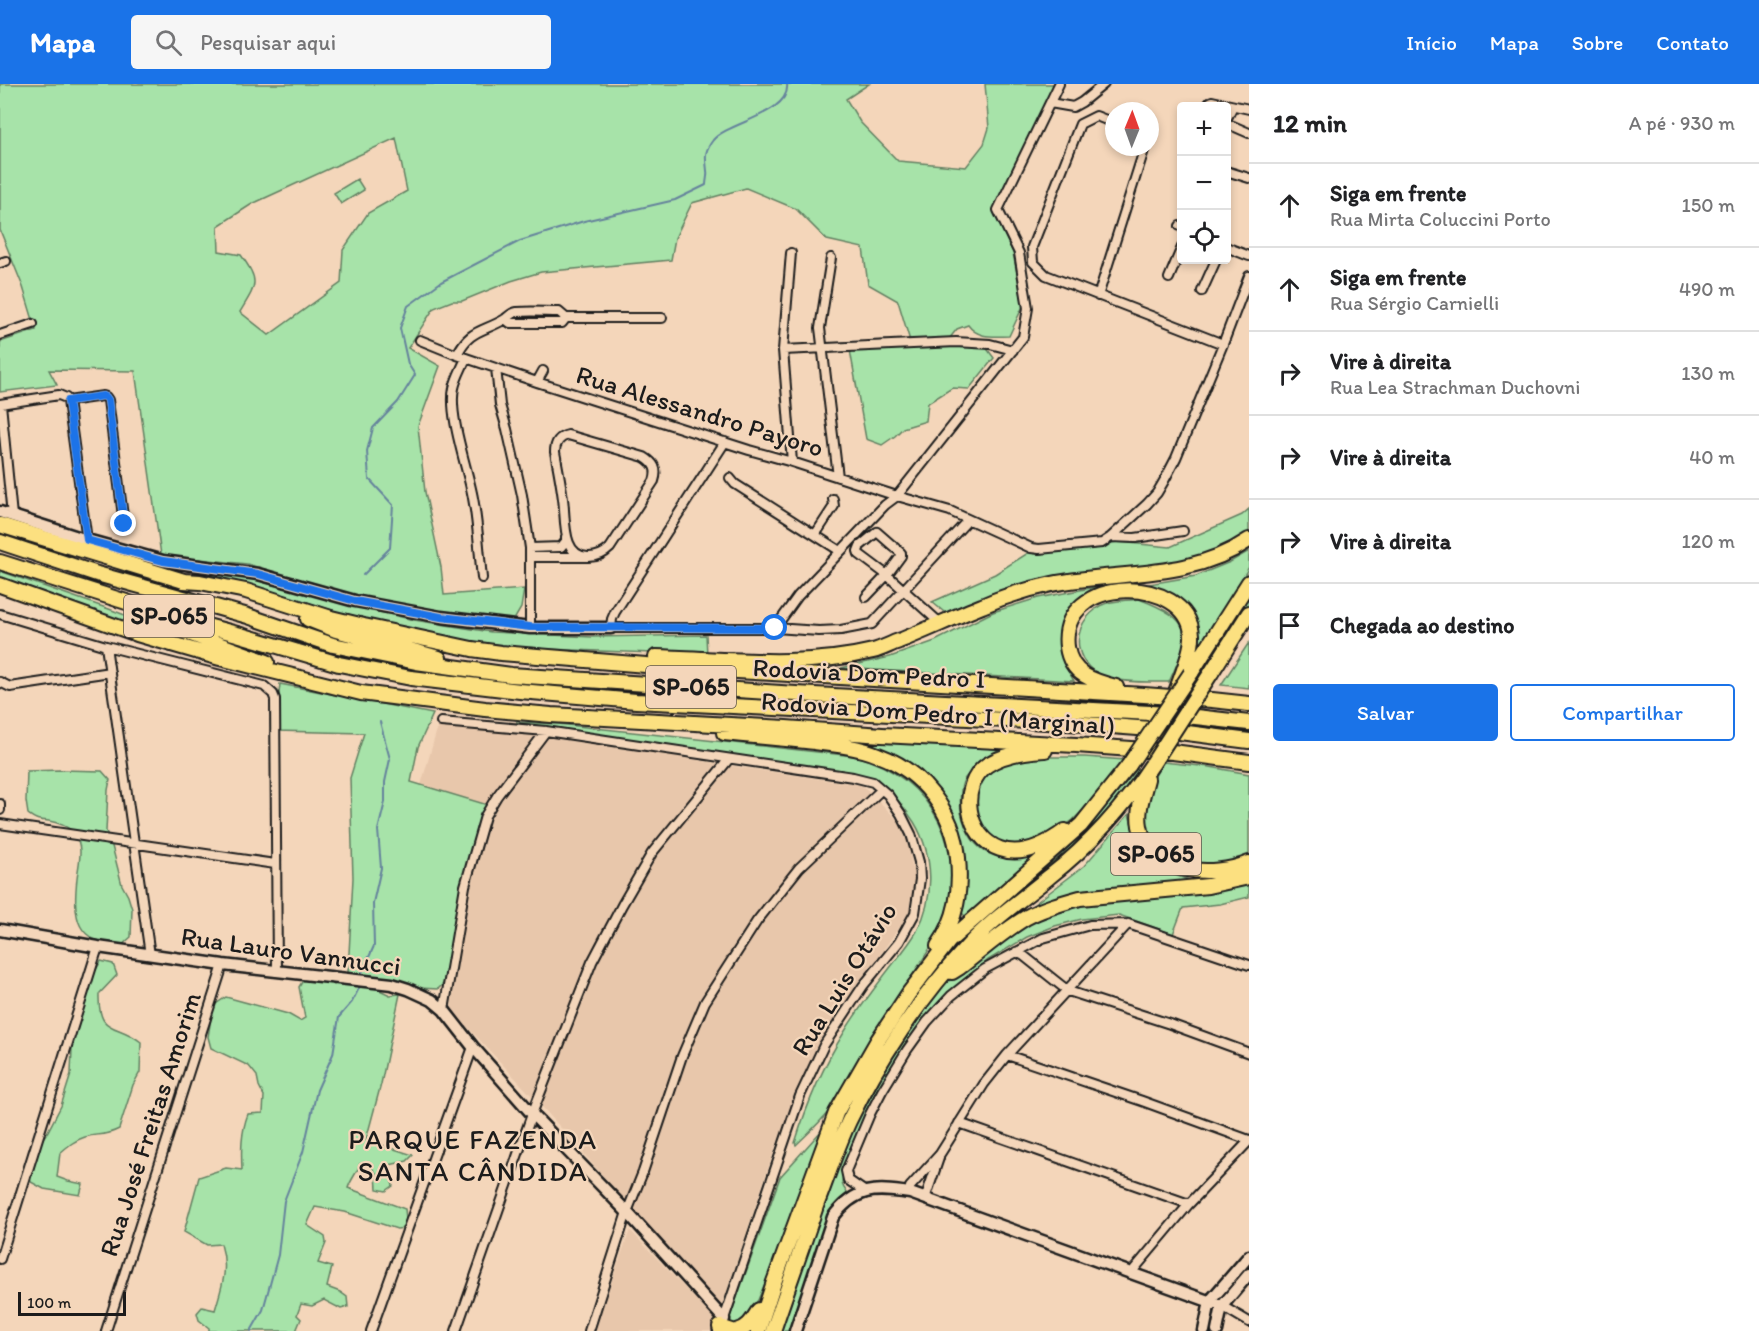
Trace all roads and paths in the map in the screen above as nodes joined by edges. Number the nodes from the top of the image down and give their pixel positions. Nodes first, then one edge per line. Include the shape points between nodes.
1 (1059, 84) edge
2 (1104, 84) edge
3 (1050, 103) junction
4 (1233, 106) joint
5 (1249, 110) edge
6 (1231, 111) edge
7 (1105, 120) edge
8 (1231, 124) edge
9 (1249, 133) edge
10 (1142, 156) edge
11 (1231, 172) edge
12 (1249, 178) edge
13 (1231, 249) edge
14 (792, 253) dead end
15 (1249, 256) edge
16 (831, 258) dead end
17 (1177, 259) edge
18 (1214, 264) edge
19 (1249, 276) edge
20 (1169, 278) dead end
21 (1202, 291) dead end
22 (1098, 296) junction
23 (662, 318) dead end
24 (33, 324) dead end
25 (0, 335) edge
26 (420, 340) dead end
27 (1223, 344) junction
28 (822, 348) junction
29 (783, 350) junction
30 (1012, 350) junction
31 (457, 355) junction
32 (466, 358) junction
33 (496, 368) junction
34 (543, 371) dead end
35 (537, 382) junction
36 (67, 399) junction
37 (0, 404) edge
38 (725, 442) junction
39 (792, 462) junction
40 (838, 477) junction
41 (730, 478) dead end
42 (897, 496) junction
43 (833, 499) dead end
44 (0, 512) edge
45 (12, 516) junction
46 (968, 520) junction
47 (124, 524) dead end
48 (0, 525) edge
49 (1183, 531) dead end
50 (815, 535) junction
51 (567, 536) junction
52 (1111, 537) junction
53 (87, 540) junction
54 (1249, 540) edge
55 (0, 542) edge
56 (840, 551) junction
57 (530, 553) junction
58 (583, 557) junction
59 (0, 562) edge
60 (887, 575) junction
61 (482, 578) dead end
62 (184, 581) junction
63 (1249, 582) edge
64 (63, 583) junction
65 (0, 585) edge
66 (903, 590) junction
67 (866, 597) dead end
68 (1249, 613) edge
69 (0, 614) edge
70 (942, 624) junction
71 (530, 627) junction
72 (1249, 627) edge
73 (611, 628) junction
74 (775, 628) junction
75 (106, 646) junction
76 (594, 660) junction
77 (110, 672) junction
78 (1210, 673) junction
79 (511, 675) junction
80 (0, 682) edge
81 (361, 693) junction
82 (1175, 694) junction
83 (1144, 695) junction
84 (1249, 698) edge
85 (1212, 700) junction
86 (1249, 704) edge
87 (551, 715) junction
88 (441, 722) dead end
89 (1249, 723) edge
90 (546, 731) junction
91 (1249, 741) edge
92 (1076, 745) junction
93 (729, 759) junction
94 (1225, 759) junction
95 (1249, 762) edge
96 (1153, 764) junction
97 (1249, 769) edge
98 (1117, 782) junction
99 (881, 790) junction
100 (0, 804) edge
101 (0, 810) edge
102 (0, 824) edge
103 (133, 845) junction
104 (1249, 863) edge
105 (275, 864) junction
106 (1249, 877) edge
107 (1128, 924) junction
108 (0, 930) edge
109 (98, 947) junction
110 (1016, 952) junction
111 (150, 955) junction
112 (223, 965) junction
113 (1249, 965) edge
114 (277, 972) junction
115 (942, 978) junction
116 (1068, 991) junction
117 (909, 993) junction
118 (444, 1010) junction
119 (473, 1047) junction
120 (1249, 1053) edge
121 (1007, 1055) junction
122 (532, 1113) junction
123 (960, 1123) junction
124 (1249, 1140) edge
125 (940, 1154) junction
126 (864, 1191) junction
127 (910, 1193) junction
128 (925, 1199) junction
129 (1189, 1204) junction
130 (627, 1212) junction
131 (1249, 1256) edge
132 (0, 1259) edge
133 (1131, 1273) junction
134 (1249, 1274) edge
135 (774, 1282) junction
136 (1210, 1301) junction
137 (1222, 1306) junction
138 (1249, 1322) edge
139 (724, 1327) edge
140 (105, 1331) edge
141 (371, 1331) edge
142 (456, 1331) edge
143 (589, 1331) edge
144 (737, 1331) edge
145 (758, 1331) edge
146 (773, 1331) edge
147 (795, 1331) edge
148 (1204, 1331) edge
149 (1216, 1331) edge

1 - 3 street
2 - 3 street via 1073,107
3 - 30 street via 998,210 1019,253 1028,308 1023,337
4 - 5 street
4 - 6 street
7 - 22 street via 1096,116 1080,124 1032,247 1033,262 1046,275
8 - 9 street
10 - 22 street
11 - 12 street
13 - 15 street
14 - 29 street
16 - 28 street via 820,328
17 - 20 street
18 - 21 street
19 - 27 street
22 - 27 street
23 - 31 street via 566,318 562,323 510,323 505,319 467,338
24 - 25 street
26 - 31 street, Rua Alessandro Payoro
27 - 52 street via 1161,487
28 - 29 street
28 - 30 street via 956,342
28 - 40 street
29 - 39 street
30 - 42 street
31 - 32 street, Rua Alessandro Payoro
32 - 33 street, Rua Alessandro Payoro
32 - 61 street via 454,387 453,405 469,474
33 - 35 street, Rua Alessandro Payoro
33 - 57 street
34 - 35 street
35 - 38 street, Rua Alessandro Payoro
36 - 37 street via 59,395
36 - 47 street via 103,396 108,400
36 - 53 street
37 - 45 street
38 - 39 street, Rua Alessandro Payoro
38 - 73 street via 615,612
39 - 40 street, Rua Alessandro Payoro
40 - 42 street, Rua Alessandro Payoro
41 - 50 street
42 - 46 street, Rua Alessandro Payoro
42 - 56 street
43 - 50 street via 834,506
44 - 45 street
45 - 53 street
46 - 52 street, Rua Alessandro Payoro via 1036,549 1098,544
46 - 66 street
48 - 62 highway, Rodovia Dom Pedro I (Marginal) / SP-065
49 - 52 street
50 - 56 street
51 - 57 street via 561,547
51 - 58 street via 573,551
51 - 58 street via 555,452 560,438 573,436 644,457 653,464 654,481 610,548 596,557
53 - 71 street via 163,561 258,574 355,601 441,617
54 - 70 highway via 1224,555 1191,566 1068,582 1015,594
55 - 79 highway, Rodovia Dom Pedro I / SP-065 via 333,645
56 - 74 street via 798,596
57 - 58 street
57 - 71 street
59 - 64 highway, Rodovia Dom Pedro I / SP-065
60 - 60 street via 902,556 877,532 858,551
60 - 66 street
60 - 67 street
62 - 76 highway, Rodovia Dom Pedro I (Marginal) / SP-065 via 246,591 353,624 472,649
62 - 79 highway via 249,598 336,630
63 - 82 highway, bridge
64 - 81 highway via 148,619
64 - 91 highway, Rodovia Dom Pedro I / SP-065 via 339,664 441,683 636,701 1164,730
65 - 81 highway via 138,634
66 - 70 street
66 - 74 street via 872,624 841,630
68 - 78 highway
69 - 75 street
70 - 76 highway via 875,651 829,658
71 - 73 street
72 - 78 highway
73 - 74 street
75 - 77 street
75 - 105 street via 264,686 273,694
76 - 83 highway, Rodovia Dom Pedro I (Marginal) / SP-065
77 - 80 street via 10,687
77 - 103 street
78 - 96 highway, bridge
79 - 89 highway, Rodovia Dom Pedro I / SP-065 via 1169,714
81 - 87 highway
82 - 83 highway via 1193,637 1179,607 1169,599 1143,592 1114,592 1092,598 1073,614 1068,625 1066,637 1072,662 1090,680
82 - 98 highway, bridge
83 - 85 highway, Rodovia Dom Pedro I (Marginal) / SP-065
84 - 85 highway
85 - 86 highway, Rodovia Dom Pedro I (Marginal) / SP-065
87 - 92 highway, Rodovia Dom Pedro I (Marginal) / SP-065
87 - 117 highway via 832,744 879,755 907,771 925,786 949,822 957,844 959,884 950,927
88 - 90 street
90 - 93 street
90 - 118 street via 485,816 465,886
92 - 94 highway, Rodovia Dom Pedro I (Marginal) / SP-065
92 - 98 highway via 1013,754 981,771 972,785 969,802 970,815 982,837 1001,850 1036,848 1075,824
93 - 99 street via 853,777 873,782
93 - 122 street via 652,853 622,905 592,962
94 - 95 highway, Rodovia Dom Pedro I (Marginal) / SP-065
94 - 97 highway, SP-065
96 - 104 highway, SP-065 via 1138,813 1148,846 1169,863 1197,871 1238,868
96 - 115 highway via 1133,794 1091,840 988,927
98 - 117 highway via 1081,825 950,941
99 - 130 street via 799,868 757,921 717,982 682,1056
99 - 139 street, Rua Luis Otávio via 901,814 919,862 915,914 824,1045 804,1086
100 - 101 street
102 - 103 street
103 - 105 street
103 - 111 street
105 - 114 street
106 - 115 highway via 1208,886 1062,903 1021,921
107 - 110 street via 1090,926 1043,938
107 - 113 street
107 - 116 street
108 - 109 street, Rua Lauro Vannucci
109 - 111 street, Rua Lauro Vannucci
109 - 132 street
110 - 116 street
110 - 126 street via 985,969 951,996 907,1050 870,1114 846,1171 848,1180
111 - 112 street, Rua Lauro Vannucci
112 - 114 street, Rua Lauro Vannucci
112 - 140 street, Rua José Freitas Amorim
114 - 118 street, Rua Lauro Vannucci via 392,984 432,1000
115 - 146 highway via 889,1049 849,1121
116 - 120 street
116 - 121 street
117 - 135 highway via 836,1113
118 - 119 street, Rua Lauro Vannucci
119 - 122 street, Rua Lauro Vannucci
119 - 141 street
121 - 123 street
121 - 124 street
122 - 130 street, Rua Lauro Vannucci
122 - 142 street
123 - 125 street
123 - 129 street
124 - 129 street
125 - 127 street via 910,1187
125 - 128 street
126 - 127 street
126 - 147 street via 833,1217
127 - 128 street
128 - 133 street
129 - 133 street
130 - 139 street, Rua Lauro Vannucci
130 - 143 street
131 - 136 street
133 - 136 street
134 - 137 street
135 - 144 highway via 751,1323
135 - 145 highway
136 - 137 street
136 - 148 street
137 - 138 street
137 - 149 street

